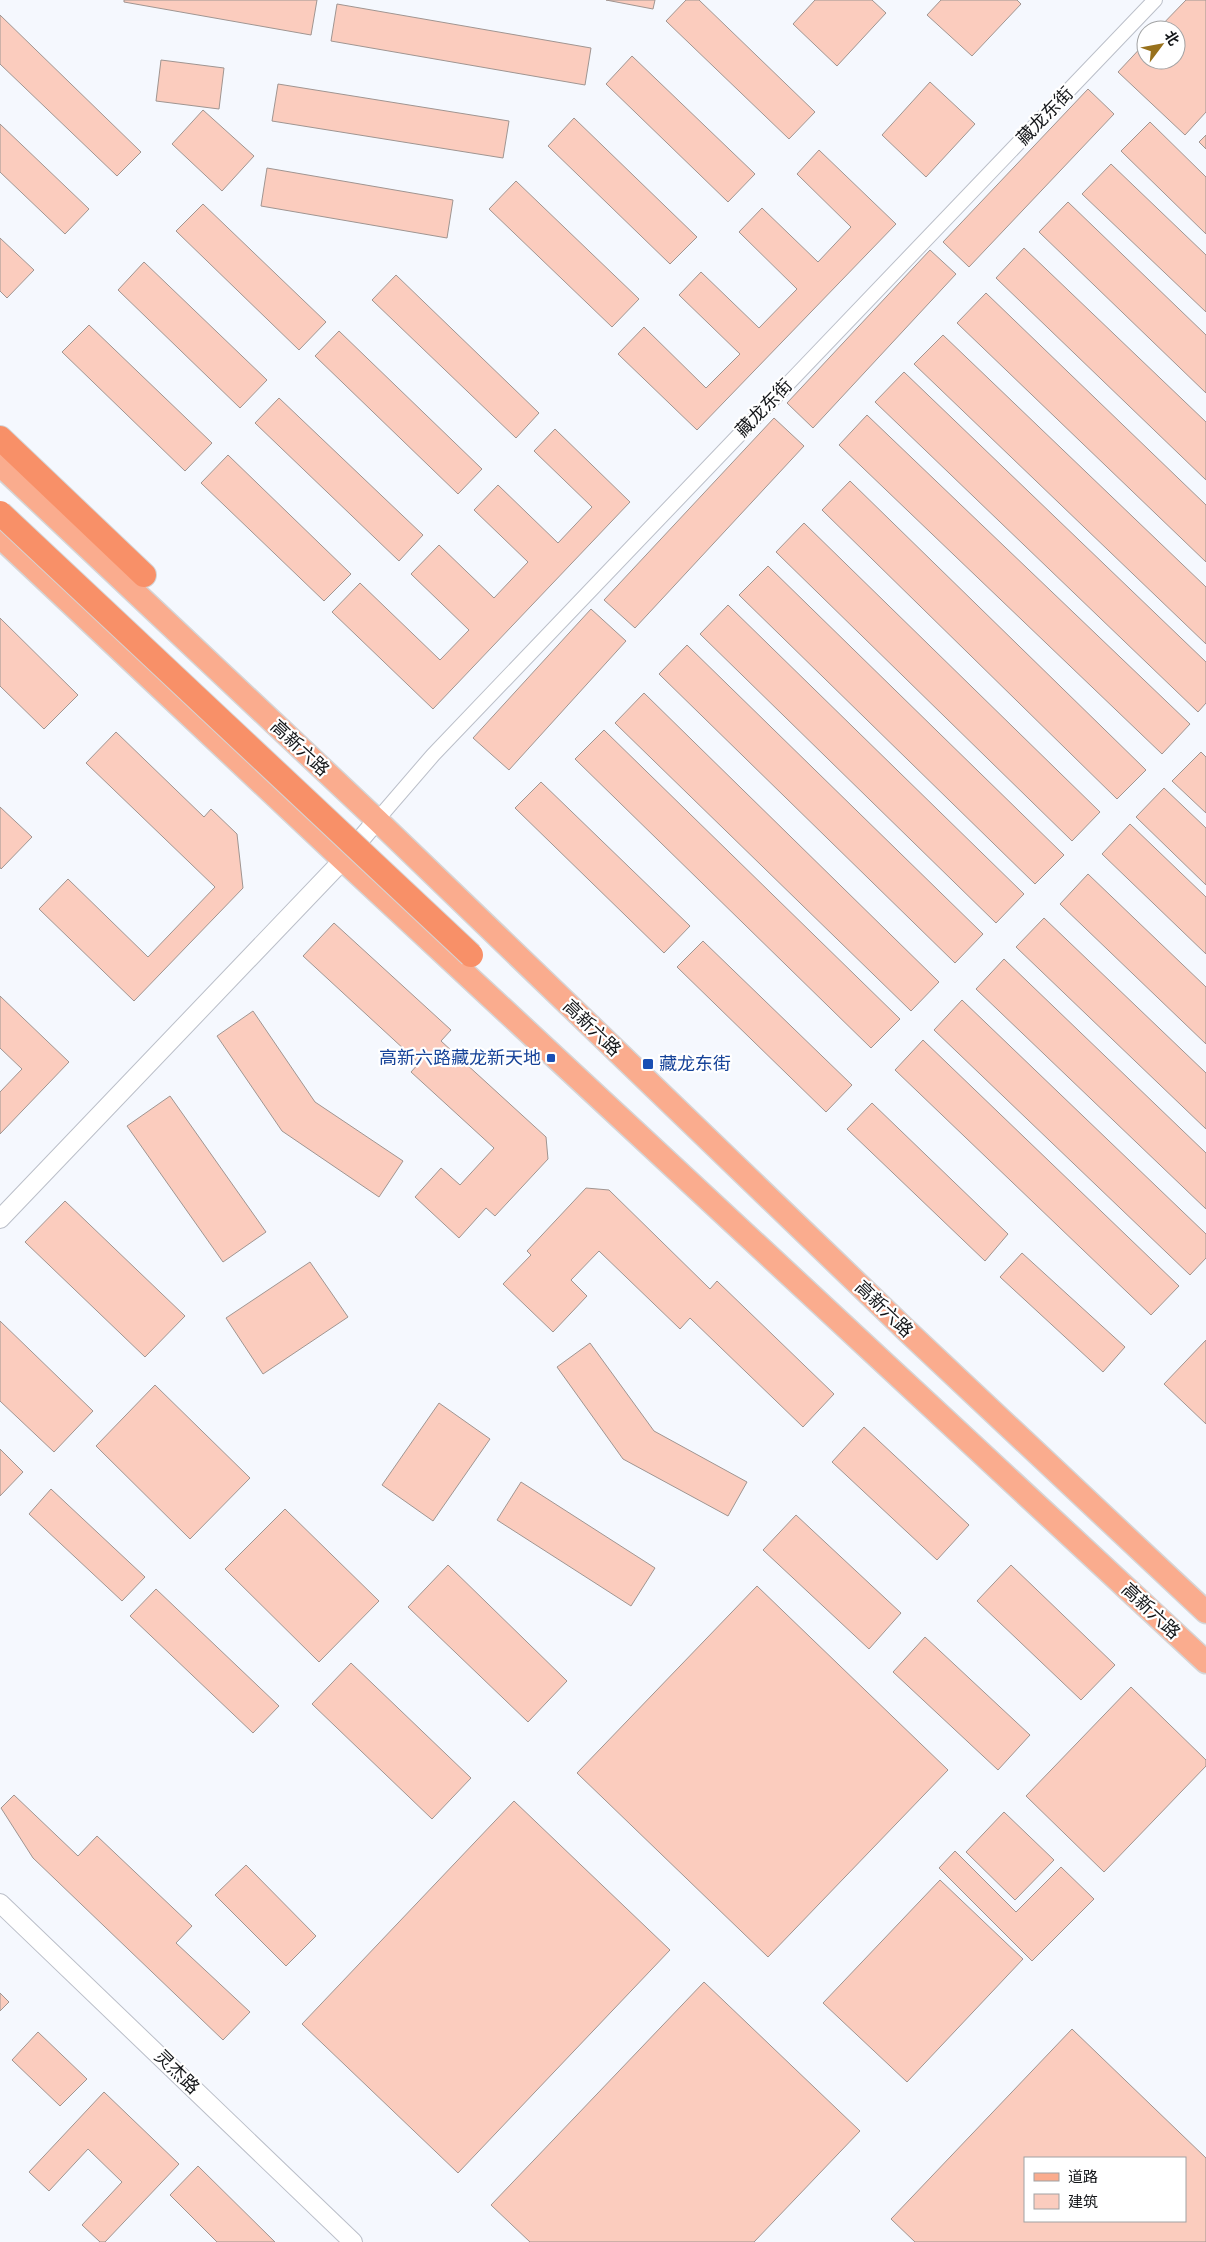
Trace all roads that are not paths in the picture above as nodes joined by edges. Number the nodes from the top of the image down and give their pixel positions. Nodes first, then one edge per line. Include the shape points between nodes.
1 (1156, 0) edge
2 (0, 438) edge
3 (0, 465) edge
4 (0, 513) edge
5 (0, 537) edge
6 (144, 575) dead end
7 (377, 820) junction
8 (343, 860) junction
9 (471, 955) dead end
10 (0, 1219) edge
11 (1206, 1612) edge
12 (1206, 1662) edge
13 (0, 1903) edge
14 (354, 2242) edge

1 - 7 street, 藏龙东街 via 433,755
2 - 6 highway
3 - 7 main road, 高新六路
4 - 9 highway, bridge
5 - 8 main road, 高新六路
7 - 8 street
7 - 11 main road, 高新六路 via 900,1324
8 - 10 street
8 - 12 main road, 高新六路
13 - 14 street, 灵杰路

